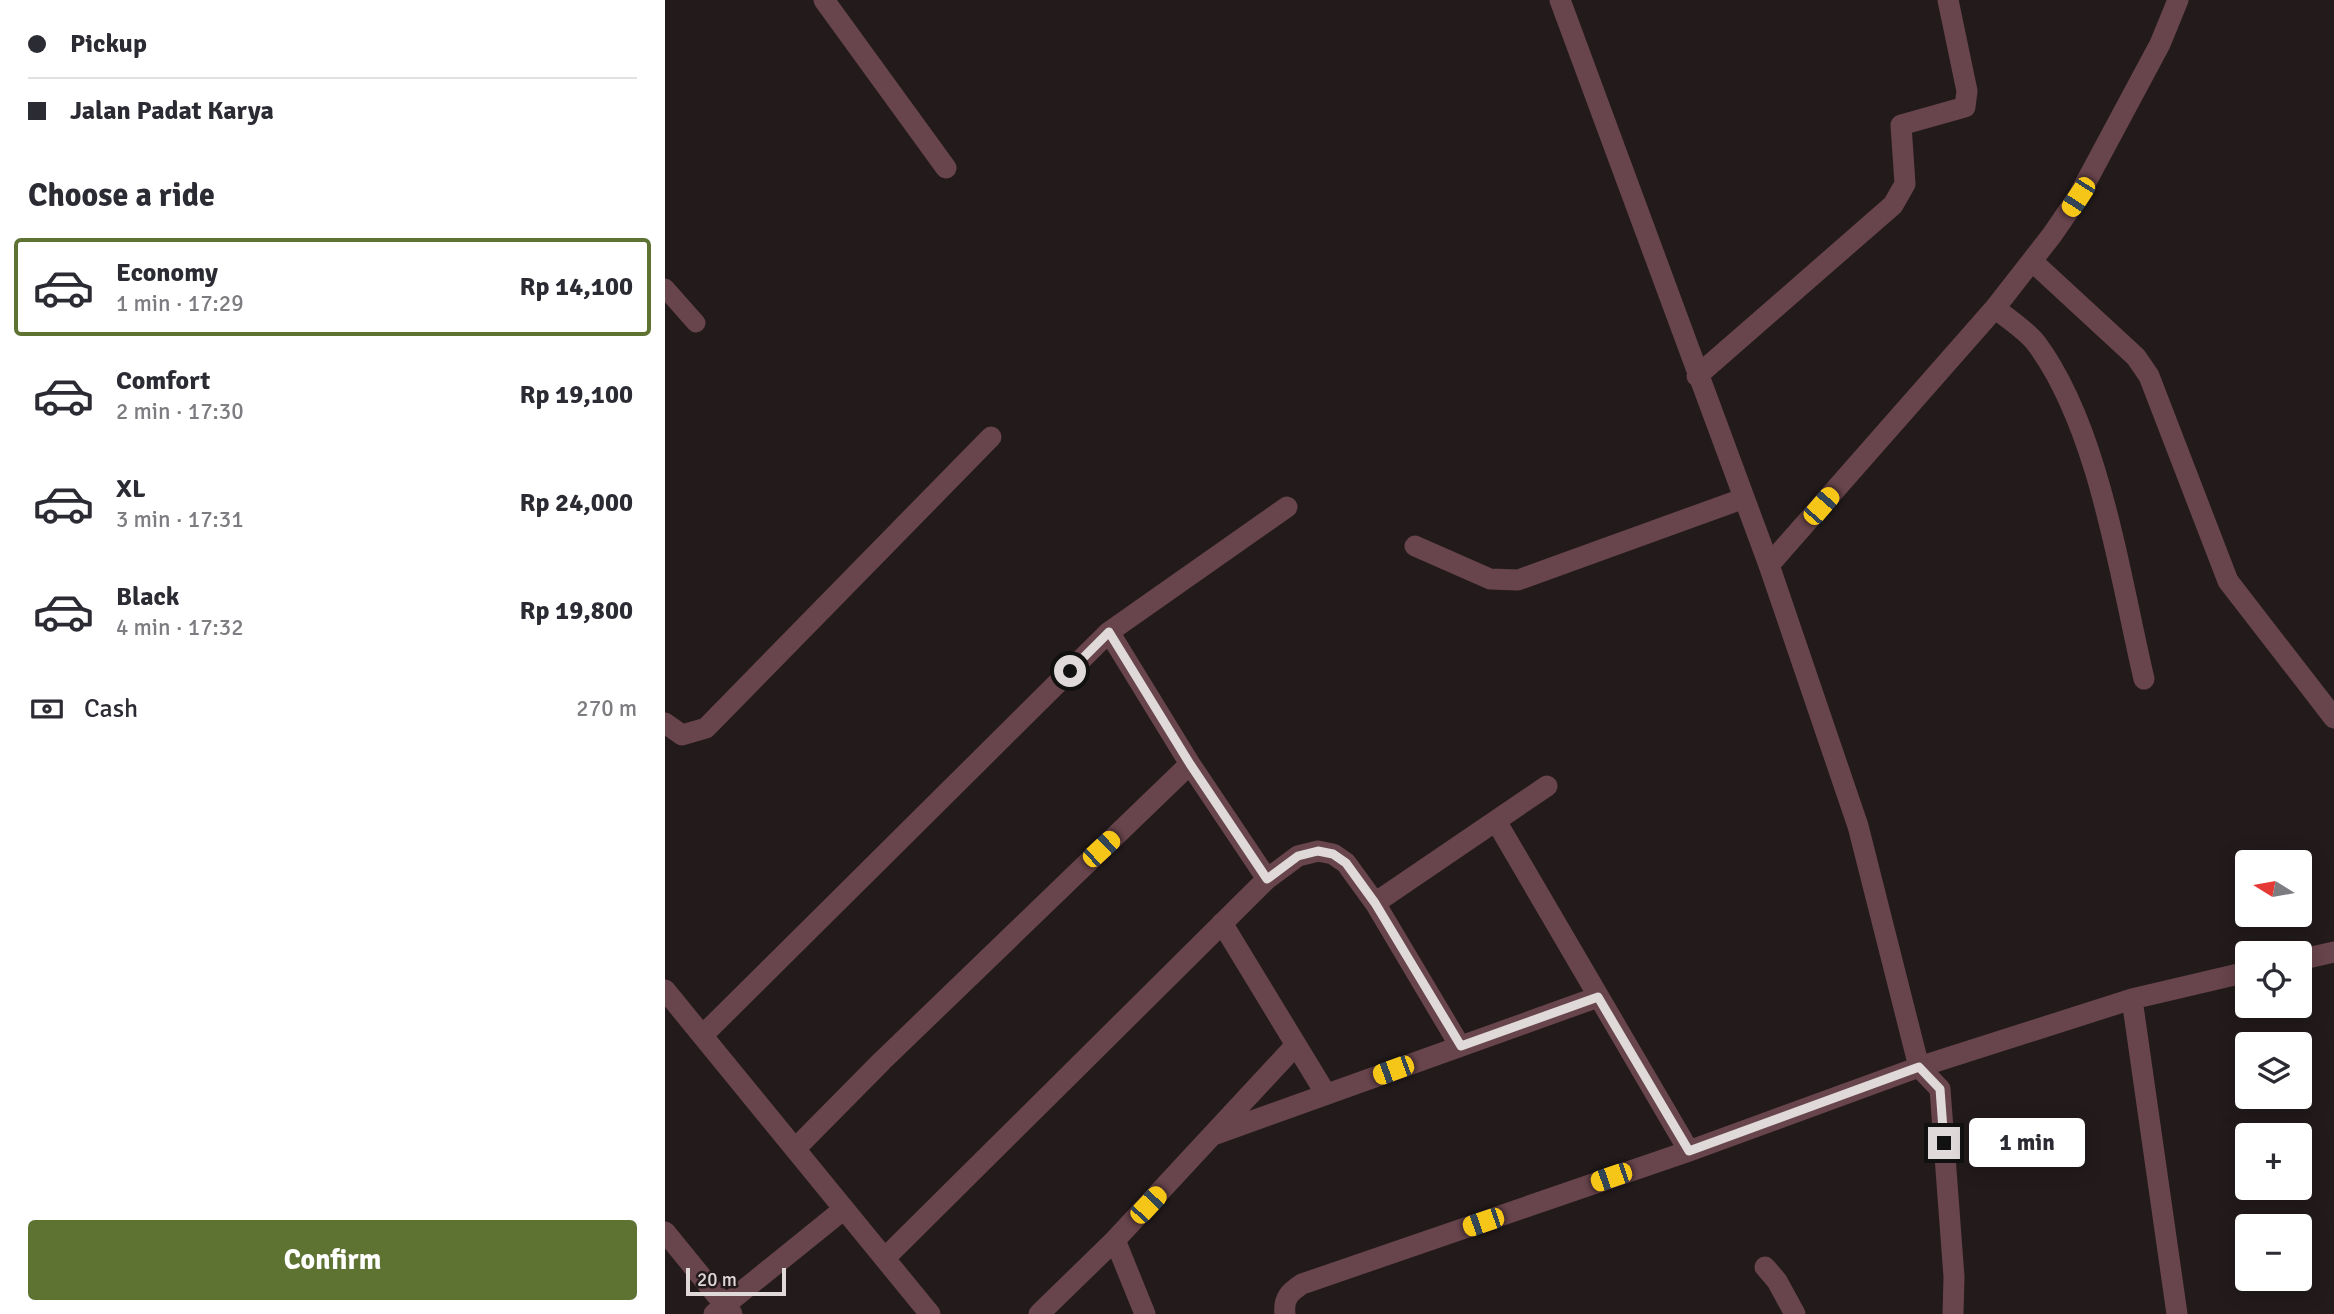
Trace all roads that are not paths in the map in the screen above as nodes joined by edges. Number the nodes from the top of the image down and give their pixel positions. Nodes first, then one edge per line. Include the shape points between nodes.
1 (824, 0) edge
2 (1560, 0) edge
3 (1948, 0) edge
4 (2178, 0) edge
5 (946, 168) dead end
6 (2033, 262) junction
7 (665, 288) edge
8 (1995, 308) junction
9 (695, 323) dead end
10 (1697, 376) junction
11 (991, 437) dead end
12 (1742, 499) junction
13 (1287, 507) dead end
14 (1415, 546) dead end
15 (1769, 565) junction
16 (1109, 632) junction
17 (2144, 679) dead end
18 (2334, 718) edge
19 (665, 723) edge
20 (1190, 764) junction
21 (1547, 786) dead end
22 (1496, 821) junction
23 (1267, 879) junction
24 (1375, 903) junction
25 (1222, 923) junction
26 (2334, 952) edge
27 (2312, 957) edge
28 (2235, 975) edge
29 (665, 990) edge
30 (1598, 997) junction
31 (2132, 999) junction
32 (703, 1035) junction
33 (1296, 1046) junction
34 (1461, 1046) junction
35 (1919, 1067) junction
36 (1326, 1094) junction
37 (1213, 1135) junction
38 (796, 1148) junction
39 (1689, 1151) junction
40 (844, 1209) junction
41 (665, 1232) edge
42 (1115, 1240) junction
43 (885, 1258) junction
44 (1765, 1267) dead end
45 (724, 1311) edge
46 (930, 1314) edge
47 (1039, 1314) edge
48 (1145, 1314) edge
49 (1285, 1314) edge
50 (1795, 1314) edge
51 (1953, 1314) edge
52 (2177, 1314) edge

1 - 5 street
2 - 10 street
3 - 10 street via 1967,91 1965,107 1901,125 1905,184 1893,205
4 - 6 street via 2160,44 2078,197
6 - 8 street
6 - 18 street via 2136,357 2149,376 2228,581
7 - 9 lane
8 - 15 street
8 - 17 street via 2035,342 2069,400 2093,465
10 - 12 street
11 - 19 street via 706,728 682,735
12 - 14 street via 1518,580 1490,579
12 - 15 street
13 - 16 street
15 - 35 street via 1858,826
16 - 20 street
16 - 32 street
20 - 23 street
20 - 38 street
21 - 22 street
22 - 24 street
22 - 30 street
23 - 24 street via 1298,856 1318,851 1333,854 1346,863
23 - 25 street
24 - 34 street
25 - 33 street
25 - 43 street
26 - 27 street
28 - 31 street
29 - 32 street
30 - 34 street
30 - 39 street
31 - 35 street
31 - 52 street
32 - 38 street
33 - 36 street
33 - 37 street
34 - 36 street
35 - 39 street
35 - 51 street via 1940,1089
36 - 37 street
37 - 42 street
38 - 40 street
39 - 49 street via 1302,1284 1290,1292
40 - 43 street
40 - 45 street
41 - 45 street
42 - 47 street
42 - 48 street
43 - 46 street
44 - 50 street

